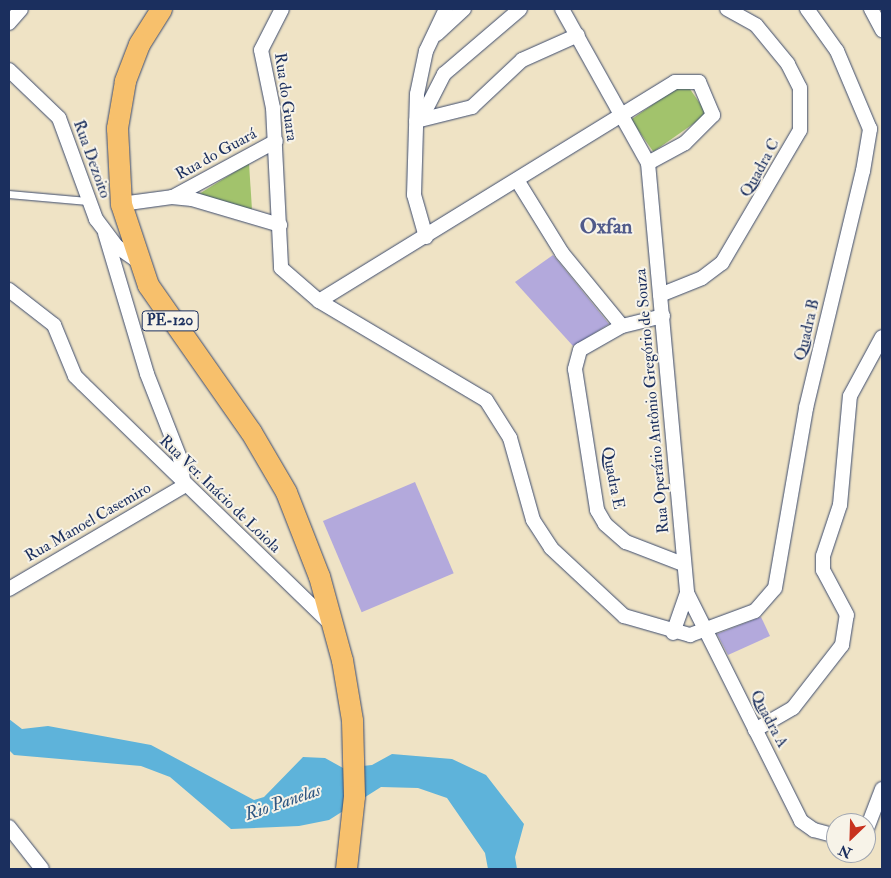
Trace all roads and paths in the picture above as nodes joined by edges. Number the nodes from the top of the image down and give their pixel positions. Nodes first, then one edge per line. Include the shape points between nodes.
1 (21, 9) edge
2 (161, 9) edge
3 (282, 9) edge
4 (446, 9) edge
5 (464, 9) edge
6 (520, 9) edge
7 (562, 9) edge
8 (727, 9) edge
9 (808, 9) edge
10 (871, 9) edge
11 (9, 23) edge
12 (882, 30) edge
13 (578, 35) junction
14 (430, 42) junction
15 (9, 70) edge
16 (620, 114) junction
17 (418, 120) junction
18 (276, 141) junction
19 (648, 163) junction
20 (517, 180) junction
21 (9, 194) edge
22 (172, 197) junction
23 (87, 201) junction
24 (121, 204) junction
25 (280, 225) junction
26 (105, 233) junction
27 (426, 237) junction
28 (140, 263) junction
29 (9, 290) edge
30 (660, 295) junction
31 (320, 302) junction
32 (663, 316) junction
33 (622, 326) junction
34 (882, 337) edge
35 (184, 486) junction
36 (683, 564) junction
37 (9, 589) edge
38 (688, 593) junction
39 (334, 626) junction
40 (673, 633) junction
41 (704, 634) junction
42 (755, 730) junction
43 (882, 789) edge
44 (873, 813) edge
45 (9, 827) edge
46 (826, 833) edge
47 (42, 869) edge
48 (346, 869) edge

1 - 11 street
2 - 24 main road, PE-120 via 139,44 125,81 116,162
3 - 18 street, Rua do Guara via 261,50
4 - 14 street
5 - 14 street
6 - 17 street via 444,74
7 - 13 street
8 - 30 street, Quadra C via 756,25 772,40 800,88 800,130 722,263 702,278
9 - 41 street, Quadra B via 837,51 870,128 863,171 806,408 775,588 755,612
10 - 12 street
13 - 16 street
13 - 17 street via 522,60 472,107
14 - 17 street via 420,67
15 - 23 street, Rua Dezoito via 59,118
16 - 19 street
16 - 19 street via 674,82 699,82 709,98 713,115 706,124 685,143
16 - 20 street
17 - 27 street via 414,194
18 - 22 street, Rua do Guará
18 - 25 street, Rua do Guara
19 - 30 street, Rua Operário Antônio Gregório de Souza
20 - 27 street
20 - 33 street via 562,253
21 - 23 lane
22 - 24 street, Rua do Guará
22 - 25 street, Rua do Guará via 208,203
23 - 26 street, Rua Dezoito
24 - 28 main road, PE-120
25 - 31 street, Rua do Guara via 282,268
26 - 28 street, Rua Dezoito
26 - 35 street via 147,374 180,458
27 - 31 street
28 - 39 main road, PE-120 via 166,316 251,432 286,492
29 - 35 street, Rua Ver. Inácio de Loiola via 54,325 74,376
30 - 32 street, Rua Operário Antônio Gregório de Souza
31 - 40 street, Rua do Guara via 486,400 510,438 532,520 551,548 624,616
32 - 33 street
32 - 36 street, Rua Operário Antônio Gregório de Souza
33 - 36 street, Quadra E via 580,350 576,369 597,510 605,524 626,542
34 - 42 street via 850,396 840,505 822,556 823,570 847,615 842,646 793,708
35 - 37 street, Rua Manoel Casemiro
35 - 39 street, Rua Ver. Inácio de Loiola
36 - 38 street, Rua Operário Antônio Gregório de Souza
38 - 40 street
38 - 41 street, Rua Operário Antônio Gregório de Souza
39 - 48 main road, PE-120 via 354,747
40 - 41 street, Rua do Guara
41 - 42 street, Quadra A
42 - 46 street, Quadra A via 801,821
43 - 44 street
45 - 47 street

